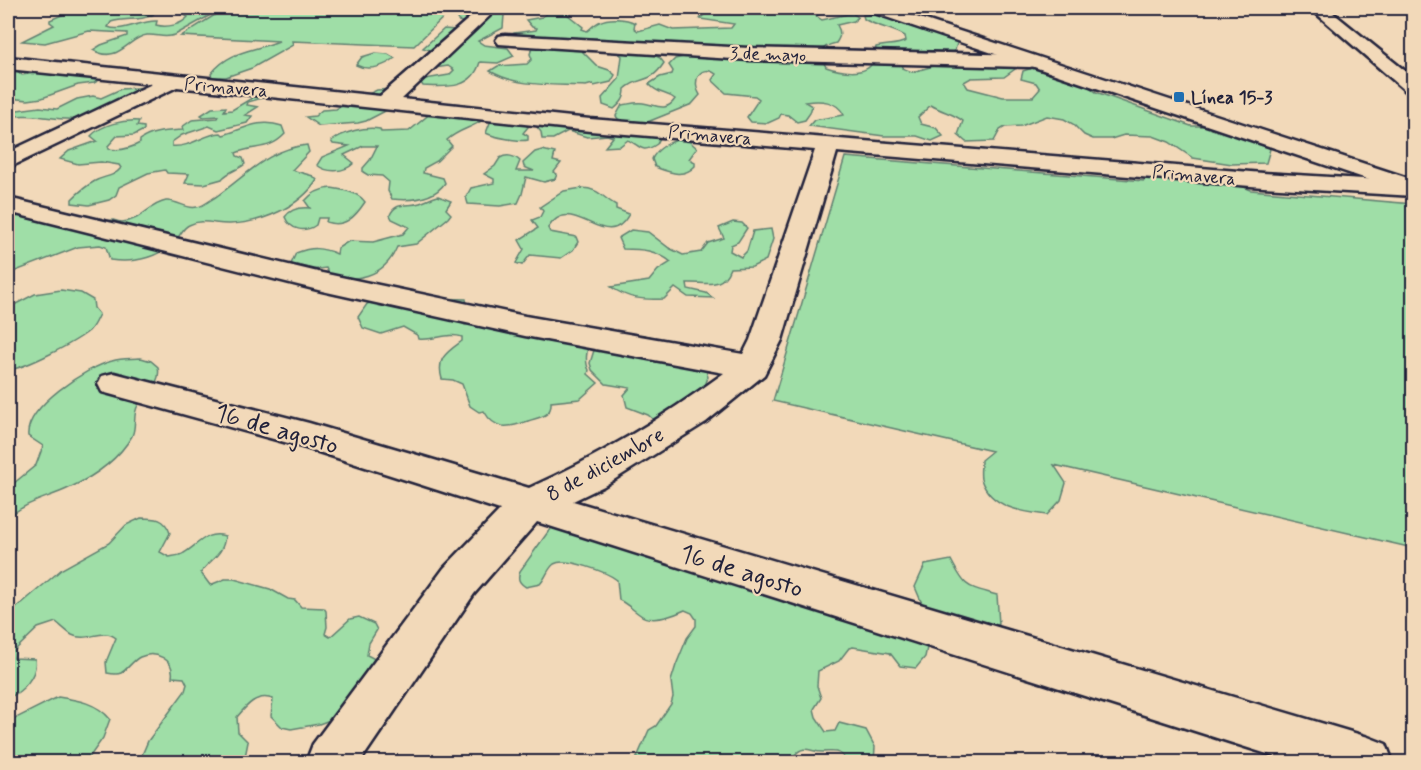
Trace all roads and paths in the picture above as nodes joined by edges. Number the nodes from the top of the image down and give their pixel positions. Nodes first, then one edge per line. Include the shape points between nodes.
1 (490, 8) edge
2 (874, 8) edge
3 (1318, 8) edge
4 (505, 39) dead end
5 (1030, 61) junction
6 (8, 63) edge
7 (172, 82) junction
8 (1413, 88) edge
9 (386, 102) junction
10 (828, 145) junction
11 (8, 161) edge
12 (1352, 167) junction
13 (1413, 168) edge
14 (1413, 188) edge
15 (8, 205) edge
16 (753, 367) junction
17 (114, 384) dead end
18 (529, 505) junction
19 (331, 762) edge
20 (1368, 762) edge

1 - 9 street
2 - 5 street
3 - 8 street
4 - 5 street, 3 de mayo via 749,54
5 - 12 street
6 - 7 street, Primavera
7 - 9 street, Primavera
7 - 11 street
9 - 10 street, Primavera via 590,125
10 - 14 street, Primavera via 1263,180
10 - 16 street, 8 de diciembre via 766,340
12 - 13 street
12 - 14 street
15 - 16 street via 322,282 525,326
16 - 18 street, 8 de diciembre via 685,418 591,476
17 - 18 street, 16 de agosto via 309,436
18 - 19 street, 8 de diciembre via 459,580
18 - 20 street, 16 de agosto

